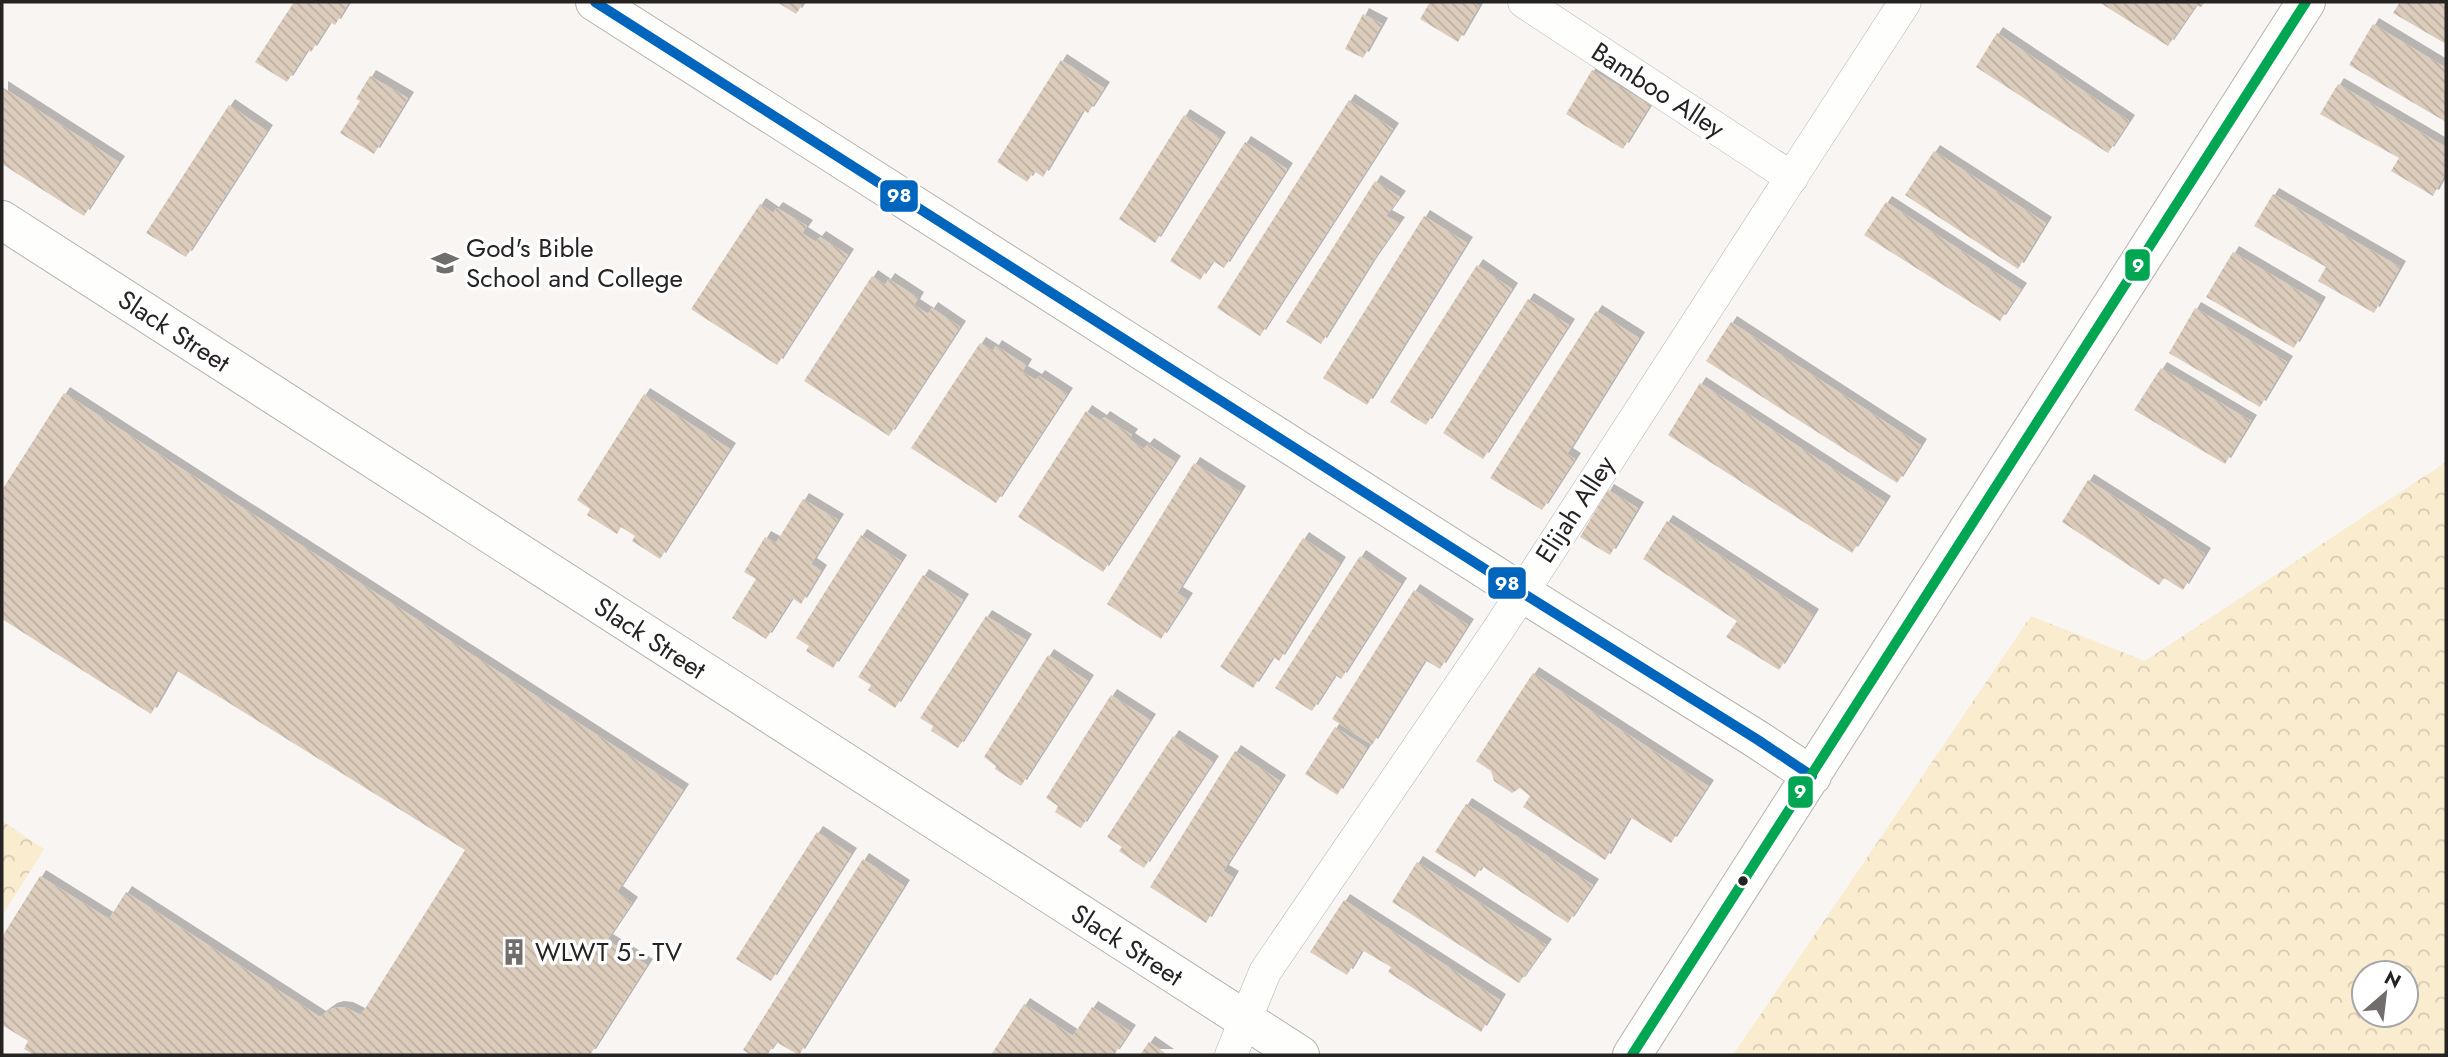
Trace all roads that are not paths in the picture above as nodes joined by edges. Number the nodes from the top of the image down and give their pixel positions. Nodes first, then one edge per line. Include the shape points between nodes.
1 (595, 2) edge
2 (1524, 2) edge
3 (1905, 2) edge
4 (2306, 2) edge
5 (1792, 178) junction
6 (2, 220) edge
7 (1521, 592) junction
8 (1812, 776) junction
9 (1238, 1038) edge
10 (1300, 1055) edge
11 (1632, 1055) edge

1 - 7 street
2 - 5 lane, Bamboo Alley
3 - 5 lane, Elijah Alley
4 - 8 street
5 - 7 lane, Elijah Alley
6 - 9 street, Slack Street
7 - 8 street
7 - 9 lane, Elijah Alley via 1265,972
8 - 11 street
9 - 10 street, Slack Street

